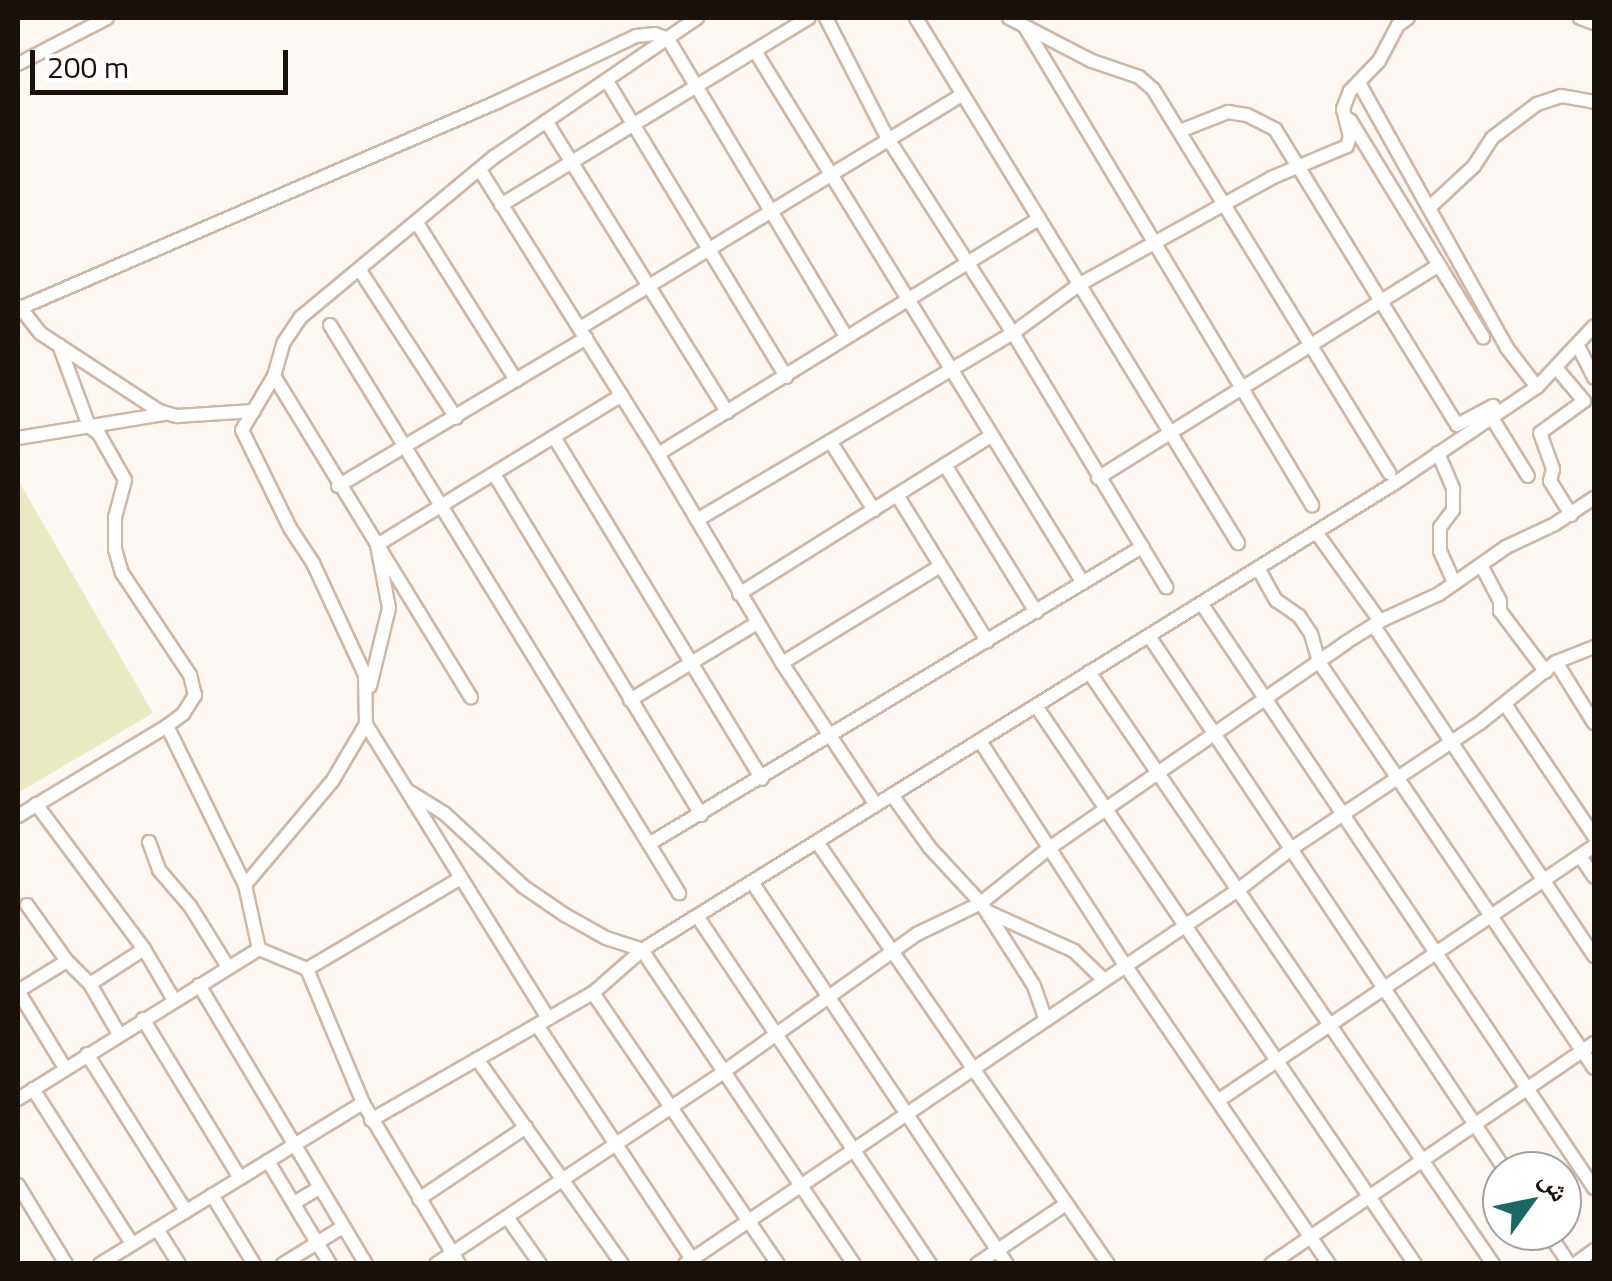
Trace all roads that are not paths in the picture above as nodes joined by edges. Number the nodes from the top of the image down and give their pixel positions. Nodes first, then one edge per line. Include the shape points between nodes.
1 (107, 18) edge
2 (697, 18) edge
3 (808, 18) edge
4 (826, 18) edge
5 (916, 18) edge
6 (1009, 18) edge
7 (1408, 18) edge
8 (1580, 18) edge
9 (1594, 23) edge
10 (1024, 25) junction
11 (668, 39) junction
12 (755, 51) junction
13 (18, 64) edge
14 (607, 81) junction
15 (1359, 82) junction
16 (695, 86) junction
17 (961, 95) junction
18 (1594, 102) edge
19 (1344, 110) junction
20 (546, 122) junction
21 (632, 124) junction
22 (1180, 130) junction
23 (887, 137) junction
24 (572, 160) junction
25 (1296, 165) junction
26 (480, 170) junction
27 (830, 174) junction
28 (501, 205) junction
29 (1225, 206) junction
30 (1431, 206) junction
31 (770, 210) junction
32 (1039, 219) junction
33 (417, 223) junction
34 (1153, 245) junction
35 (710, 247) junction
36 (968, 264) junction
37 (1439, 265) junction
38 (361, 272) junction
39 (1080, 284) junction
40 (649, 287) junction
41 (1382, 300) junction
42 (908, 301) junction
43 (19, 307) edge
44 (330, 325) dead end
45 (1594, 326) edge
46 (1012, 332) junction
47 (583, 333) junction
48 (846, 337) junction
49 (1484, 338) dead end
50 (1312, 344) junction
51 (58, 345) junction
52 (1578, 346) junction
53 (950, 368) junction
54 (1557, 369) junction
55 (274, 376) junction
56 (786, 377) junction
57 (1594, 378) edge
58 (516, 380) junction
59 (1242, 388) junction
60 (1537, 388) junction
61 (622, 395) junction
62 (254, 410) junction
63 (726, 412) junction
64 (1493, 412) junction
65 (168, 414) junction
66 (456, 418) junction
67 (89, 426) junction
68 (1170, 432) junction
69 (991, 436) junction
70 (554, 437) junction
71 (18, 438) edge
72 (830, 440) junction
73 (404, 448) junction
74 (658, 454) junction
75 (1438, 454) junction
76 (945, 466) junction
77 (1389, 473) dead end
78 (494, 474) junction
79 (1528, 476) dead end
80 (1098, 478) junction
81 (338, 486) junction
82 (897, 495) junction
83 (1594, 498) edge
84 (442, 505) junction
85 (1312, 505) dead end
86 (874, 510) junction
87 (1571, 515) junction
88 (697, 520) junction
89 (1316, 532) junction
90 (1238, 544) dead end
91 (377, 545) junction
92 (1142, 547) junction
93 (1481, 564) junction
94 (940, 566) junction
95 (1258, 568) junction
96 (1083, 583) junction
97 (1454, 584) junction
98 (1166, 587) dead end
99 (739, 594) junction
100 (1201, 603) junction
101 (1036, 612) junction
102 (1377, 623) junction
103 (757, 624) junction
104 (1149, 636) junction
105 (987, 641) junction
106 (1594, 647) edge
107 (1319, 662) junction
108 (782, 663) junction
109 (691, 664) junction
110 (1551, 667) junction
111 (1089, 672) junction
112 (471, 697) dead end
113 (368, 698) junction
114 (630, 700) junction
115 (1267, 702) junction
116 (1505, 704) junction
117 (1036, 706) junction
118 (1594, 723) edge
119 (366, 724) junction
120 (167, 726) junction
121 (832, 736) junction
122 (1214, 736) junction
123 (980, 740) junction
124 (1452, 740) junction
125 (1158, 773) junction
126 (1398, 777) junction
127 (762, 779) junction
128 (408, 791) junction
129 (892, 795) junction
130 (36, 804) junction
131 (876, 805) junction
132 (1106, 810) junction
133 (1345, 812) junction
134 (18, 816) edge
135 (702, 816) junction
136 (1594, 836) edge
137 (148, 842) dead end
138 (817, 842) junction
139 (649, 844) junction
140 (1594, 846) edge
141 (1048, 849) junction
142 (1291, 849) junction
143 (1580, 856) junction
144 (461, 878) junction
145 (1594, 878) edge
146 (1544, 880) junction
147 (752, 882) junction
148 (245, 885) junction
149 (1238, 890) junction
150 (679, 893) dead end
151 (28, 905) dead end
152 (984, 907) junction
153 (1492, 914) junction
154 (697, 916) junction
155 (1184, 926) junction
156 (144, 948) junction
157 (259, 949) junction
158 (642, 950) junction
159 (1439, 950) junction
160 (892, 953) junction
161 (1594, 956) edge
162 (67, 961) junction
163 (1125, 965) junction
164 (228, 967) junction
165 (306, 969) junction
166 (1104, 980) junction
167 (90, 984) junction
168 (199, 985) junction
169 (1381, 988) junction
170 (18, 991) edge
171 (593, 994) junction
172 (829, 997) junction
173 (174, 1000) junction
174 (143, 1019) junction
175 (1046, 1020) junction
176 (542, 1021) junction
177 (1329, 1023) junction
178 (777, 1033) junction
179 (118, 1034) junction
180 (1589, 1047) edge
181 (86, 1054) junction
182 (477, 1058) junction
183 (1276, 1060) junction
184 (972, 1066) junction
185 (65, 1068) junction
186 (1594, 1068) edge
187 (725, 1071) junction
188 (1530, 1087) junction
189 (34, 1089) junction
190 (18, 1098) edge
191 (1218, 1100) junction
192 (363, 1103) junction
193 (670, 1105) junction
194 (905, 1111) junction
195 (372, 1120) junction
196 (1474, 1125) junction
197 (526, 1126) junction
198 (617, 1140) junction
199 (297, 1142) junction
200 (854, 1146) junction
201 (1492, 1151) edge
202 (268, 1161) junction
203 (1422, 1161) junction
204 (240, 1178) junction
205 (563, 1178) junction
206 (802, 1182) junction
207 (18, 1186) edge
208 (320, 1188) junction
209 (1594, 1188) edge
210 (212, 1196) junction
211 (1370, 1197) junction
212 (419, 1199) junction
213 (294, 1203) junction
214 (1066, 1204) junction
215 (186, 1211) junction
216 (506, 1217) junction
217 (749, 1220) junction
218 (343, 1227) junction
219 (158, 1229) junction
220 (1311, 1236) junction
221 (317, 1242) junction
222 (132, 1244) junction
223 (997, 1250) junction
224 (1594, 1250) edge
225 (456, 1258) edge
226 (690, 1262) edge
227 (103, 1263) edge
228 (66, 1264) edge
229 (179, 1264) edge
230 (254, 1264) edge
231 (282, 1264) edge
232 (330, 1264) edge
233 (366, 1264) edge
234 (436, 1264) edge
235 (540, 1264) edge
236 (622, 1264) edge
237 (778, 1264) edge
238 (854, 1264) edge
239 (930, 1264) edge
240 (977, 1264) edge
241 (1006, 1264) edge
242 (1108, 1264) edge
243 (1271, 1264) edge
244 (1329, 1264) edge
245 (1414, 1264) edge
246 (1493, 1264) edge
247 (1572, 1264) edge

1 - 13 street
2 - 11 street
3 - 12 street
4 - 23 street
5 - 17 street
6 - 10 street
7 - 15 street
8 - 9 street
10 - 22 street via 1146,80
10 - 34 street
11 - 14 street
11 - 16 street
11 - 43 street via 636,36 495,104
12 - 16 street
12 - 27 street
14 - 20 street
14 - 21 street
15 - 19 street
15 - 30 street
16 - 21 street
16 - 31 street
17 - 23 street
17 - 32 street
18 - 30 street via 1561,96 1538,104 1492,138 1474,166
19 - 25 street via 1350,142
19 - 37 street
20 - 24 street
20 - 26 street
21 - 24 street
21 - 35 street
22 - 25 street via 1214,115 1240,113 1274,129
22 - 29 street
23 - 27 street
23 - 36 street
24 - 28 street
24 - 40 street
25 - 29 street
25 - 41 street
26 - 28 street
26 - 33 street
27 - 31 street
27 - 42 street
28 - 47 street
29 - 34 street
29 - 50 street
30 - 60 street via 1507,348
31 - 35 street
31 - 48 street
32 - 36 street
32 - 39 street
33 - 38 street
33 - 58 street
34 - 39 street
34 - 59 street
35 - 40 street
35 - 56 street
36 - 42 street
36 - 46 street
37 - 41 street
37 - 49 street
38 - 55 street via 301,317 284,342
38 - 66 street
39 - 46 street
39 - 68 street
40 - 47 street
40 - 63 street
41 - 50 street
41 - 64 street via 1457,425
42 - 48 street
42 - 53 street
43 - 51 street
44 - 73 street
45 - 52 street
46 - 53 street
46 - 80 street
47 - 58 street
47 - 61 street
48 - 56 street
50 - 59 street
50 - 77 street
51 - 65 street
51 - 67 street
52 - 54 street
52 - 57 street
53 - 69 street
53 - 72 street
54 - 60 street
54 - 87 street via 1584,401 1540,430 1553,469 1550,481
55 - 62 street
55 - 81 street
56 - 63 street
58 - 66 street
59 - 68 street
59 - 85 street
60 - 64 street
61 - 70 street
61 - 74 street
62 - 65 street
62 - 113 street via 242,430 313,563 365,675
63 - 74 street
64 - 75 street
64 - 79 street
65 - 67 street
66 - 73 street
67 - 71 street
67 - 120 street via 125,480 115,518 122,573 190,675 195,695
68 - 80 street
68 - 90 street
69 - 76 street
69 - 96 street
70 - 78 street
70 - 109 street
72 - 86 street
72 - 88 street
73 - 81 street
73 - 84 street
74 - 88 street
75 - 89 street
75 - 97 street via 1453,489 1440,551
76 - 82 street
76 - 101 street
78 - 84 street
78 - 114 street
80 - 92 street
81 - 91 street
82 - 86 street
82 - 94 street
83 - 87 street
84 - 91 street
84 - 139 street
86 - 99 street
87 - 93 street
88 - 99 street
89 - 95 street
89 - 102 street
91 - 112 street
91 - 113 street via 389,608
92 - 96 street
92 - 98 street
93 - 97 street
93 - 110 street via 1500,611
94 - 105 street
94 - 108 street
95 - 100 street
95 - 107 street via 1276,600 1305,625
96 - 101 street
97 - 102 street
99 - 103 street
100 - 104 street
100 - 115 street
101 - 105 street
102 - 107 street
102 - 124 street
103 - 108 street
103 - 109 street
104 - 111 street
104 - 122 street
105 - 121 street
106 - 110 street
107 - 115 street
107 - 126 street
108 - 121 street
109 - 114 street
109 - 127 street
110 - 116 street
110 - 118 street
111 - 117 street
111 - 125 street
113 - 119 street
114 - 135 street
115 - 122 street
115 - 133 street
116 - 124 street
116 - 136 street
117 - 123 street
117 - 132 street
119 - 128 street
119 - 148 street via 333,780
120 - 130 street
120 - 148 street
121 - 127 street
121 - 131 street
122 - 125 street
122 - 142 street
123 - 129 street
123 - 141 street
124 - 126 street
124 - 146 street
125 - 132 street
125 - 149 street
126 - 133 street
126 - 153 street
127 - 135 street
128 - 144 street
128 - 158 street via 444,813 538,896 606,938
129 - 131 street
129 - 152 street
130 - 134 street
130 - 156 street
131 - 138 street
132 - 141 street
132 - 155 street
133 - 142 street
133 - 159 street
135 - 139 street
137 - 164 street via 159,870
138 - 147 street
138 - 160 street
139 - 150 street
140 - 143 street
141 - 152 street
141 - 163 street
142 - 149 street
142 - 169 street
143 - 145 street
143 - 146 street
144 - 165 street
144 - 176 street
146 - 153 street
146 - 161 street
147 - 154 street
147 - 172 street
148 - 157 street
149 - 155 street
149 - 177 street
151 - 162 street
152 - 160 street via 940,920
152 - 166 street via 1074,951
152 - 175 street via 1034,986
153 - 159 street
153 - 180 street
154 - 158 street
154 - 178 street
155 - 163 street
155 - 183 street
156 - 167 street
156 - 173 street
157 - 164 street
157 - 165 street
158 - 171 street
158 - 187 street
159 - 169 street
159 - 188 street
160 - 172 street
160 - 184 street
162 - 167 street
162 - 170 street
163 - 166 street
163 - 191 street
164 - 168 street
165 - 192 street
166 - 175 street
167 - 179 street
168 - 173 street
168 - 199 street
169 - 177 street
169 - 196 street
170 - 185 street
171 - 176 street
171 - 193 street
172 - 178 street
172 - 194 street
173 - 174 street
174 - 179 street
174 - 204 street
175 - 184 street
176 - 182 street
176 - 198 street
177 - 183 street
177 - 203 street
178 - 187 street
178 - 200 street
179 - 181 street
180 - 186 street
180 - 188 street
181 - 185 street
181 - 215 street
182 - 195 street
182 - 197 street
183 - 191 street
183 - 211 street
184 - 194 street
184 - 214 street
185 - 189 street
187 - 193 street
187 - 206 street
188 - 196 street
188 - 209 street
189 - 190 street
189 - 222 street
191 - 220 street
192 - 195 street
192 - 199 street
193 - 198 street
193 - 217 street
194 - 200 street
194 - 223 street
195 - 212 street
196 - 201 street
196 - 203 street
197 - 205 street
197 - 212 street
198 - 205 street
198 - 226 street
199 - 202 street
199 - 208 street
200 - 206 street
200 - 239 street
202 - 204 street
202 - 213 street
203 - 211 street
203 - 246 street
204 - 210 street
205 - 216 street
205 - 236 street
206 - 217 street
206 - 238 street
207 - 228 street
208 - 213 street
208 - 218 street
210 - 215 street
210 - 230 street
211 - 220 street
211 - 245 street
212 - 225 street
213 - 221 street
214 - 223 street
214 - 242 street
215 - 219 street
216 - 225 street
216 - 235 street
217 - 226 street
217 - 237 street
218 - 221 street
218 - 233 street
219 - 222 street
219 - 229 street
220 - 243 street
220 - 244 street
221 - 231 street
221 - 232 street
222 - 227 street
223 - 240 street
223 - 241 street
224 - 247 street
225 - 234 street

